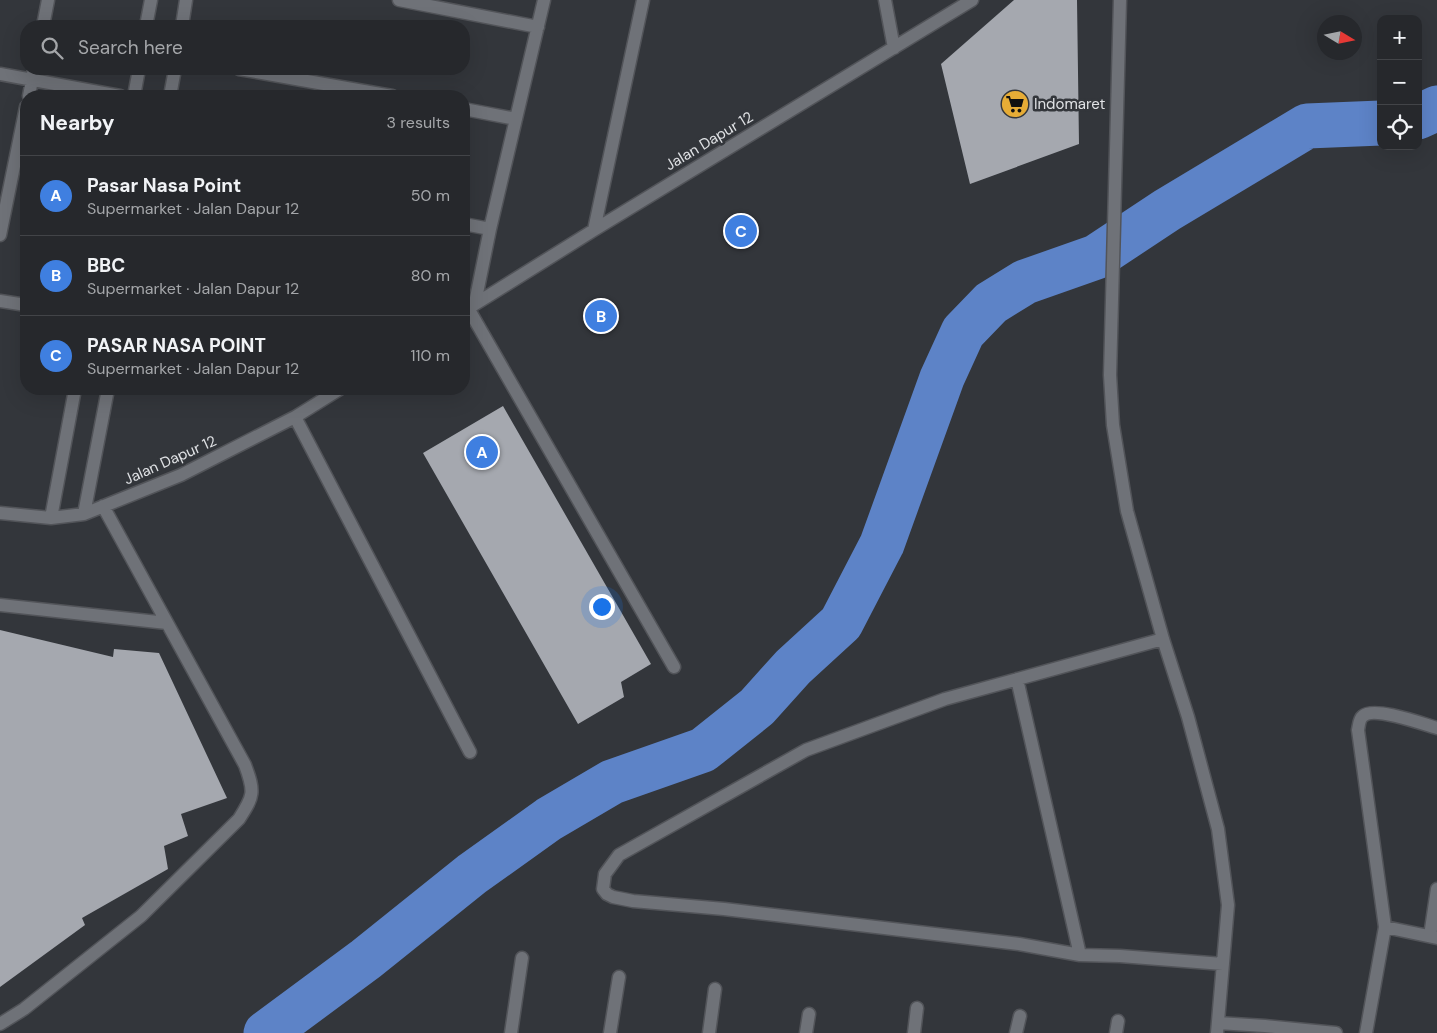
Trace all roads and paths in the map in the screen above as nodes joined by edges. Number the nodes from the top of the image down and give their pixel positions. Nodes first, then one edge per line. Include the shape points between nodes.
1 (48, 0) edge
2 (151, 0) edge
3 (186, 0) edge
4 (399, 0) edge
5 (544, 0) edge
6 (643, 0) edge
7 (885, 0) edge
8 (972, 0) edge
9 (1120, 0) edge
10 (44, 20) edge
11 (147, 20) edge
12 (183, 20) edge
13 (538, 27) junction
14 (894, 48) junction
15 (0, 74) edge
16 (20, 74) edge
17 (33, 75) edge
18 (37, 75) edge
19 (138, 75) edge
20 (175, 75) edge
21 (273, 75) edge
22 (29, 90) edge
23 (96, 90) edge
24 (135, 90) edge
25 (171, 90) edge
26 (358, 90) edge
27 (470, 110) edge
28 (516, 119) junction
29 (20, 137) edge
30 (470, 225) edge
31 (490, 229) junction
32 (594, 230) junction
33 (0, 235) edge
34 (0, 301) edge
35 (470, 303) edge
36 (20, 304) edge
37 (470, 306) edge
38 (470, 309) edge
39 (74, 395) edge
40 (107, 395) edge
41 (330, 395) edge
42 (295, 417) junction
43 (103, 506) junction
44 (0, 513) edge
45 (84, 514) junction
46 (51, 518) junction
47 (0, 605) edge
48 (167, 623) junction
49 (1163, 639) junction
50 (674, 667) dead end
51 (1017, 679) junction
52 (1437, 728) edge
53 (470, 752) dead end
54 (1437, 889) edge
55 (1385, 926) junction
56 (1433, 937) edge
57 (1080, 955) junction
58 (522, 958) dead end
59 (1223, 964) junction
60 (619, 977) dead end
61 (715, 989) dead end
62 (916, 1008) dead end
63 (809, 1014) dead end
64 (1020, 1016) dead end
65 (0, 1024) edge
66 (1218, 1028) edge
67 (511, 1033) edge
68 (610, 1033) edge
69 (709, 1033) edge
70 (806, 1033) edge
71 (914, 1033) edge
72 (1016, 1033) edge
73 (1336, 1033) edge
74 (1366, 1033) edge

1 - 10 street
2 - 11 street
3 - 12 street
4 - 13 street
5 - 13 street
6 - 32 street
7 - 14 street
8 - 14 street, Jalan Dapur 12
9 - 49 street via 1110,376 1113,425 1127,511
13 - 28 street
14 - 32 street, Jalan Dapur 12
15 - 16 street
17 - 22 street
18 - 23 street
19 - 24 street
20 - 25 street
21 - 26 street
27 - 28 street
28 - 31 street
29 - 33 street
30 - 31 street
31 - 35 street
32 - 37 street, Jalan Dapur 12
34 - 36 street
38 - 50 street
39 - 46 street
40 - 45 street
41 - 42 street, Jalan Dapur 12
42 - 43 street, Jalan Dapur 12 via 181,475
42 - 53 street
43 - 45 street, Jalan Dapur 12
43 - 48 street
44 - 46 street, Jalan Dapur 12
45 - 46 street, Jalan Dapur 12
47 - 48 street
48 - 65 street via 245,765 251,783 251,801 239,819 141,916 24,1009
49 - 51 street
49 - 59 street via 1218,829 1228,905
51 - 57 street
51 - 57 street via 945,699 806,750 619,855 605,874 603,889 613,897 633,901 1019,944
52 - 55 street via 1380,712 1362,716 1359,723
54 - 56 street
55 - 56 street
55 - 74 street
57 - 59 street
58 - 67 street
59 - 66 street
60 - 68 street
61 - 69 street
62 - 71 street
63 - 70 street
64 - 72 street
66 - 73 street via 1265,1026

